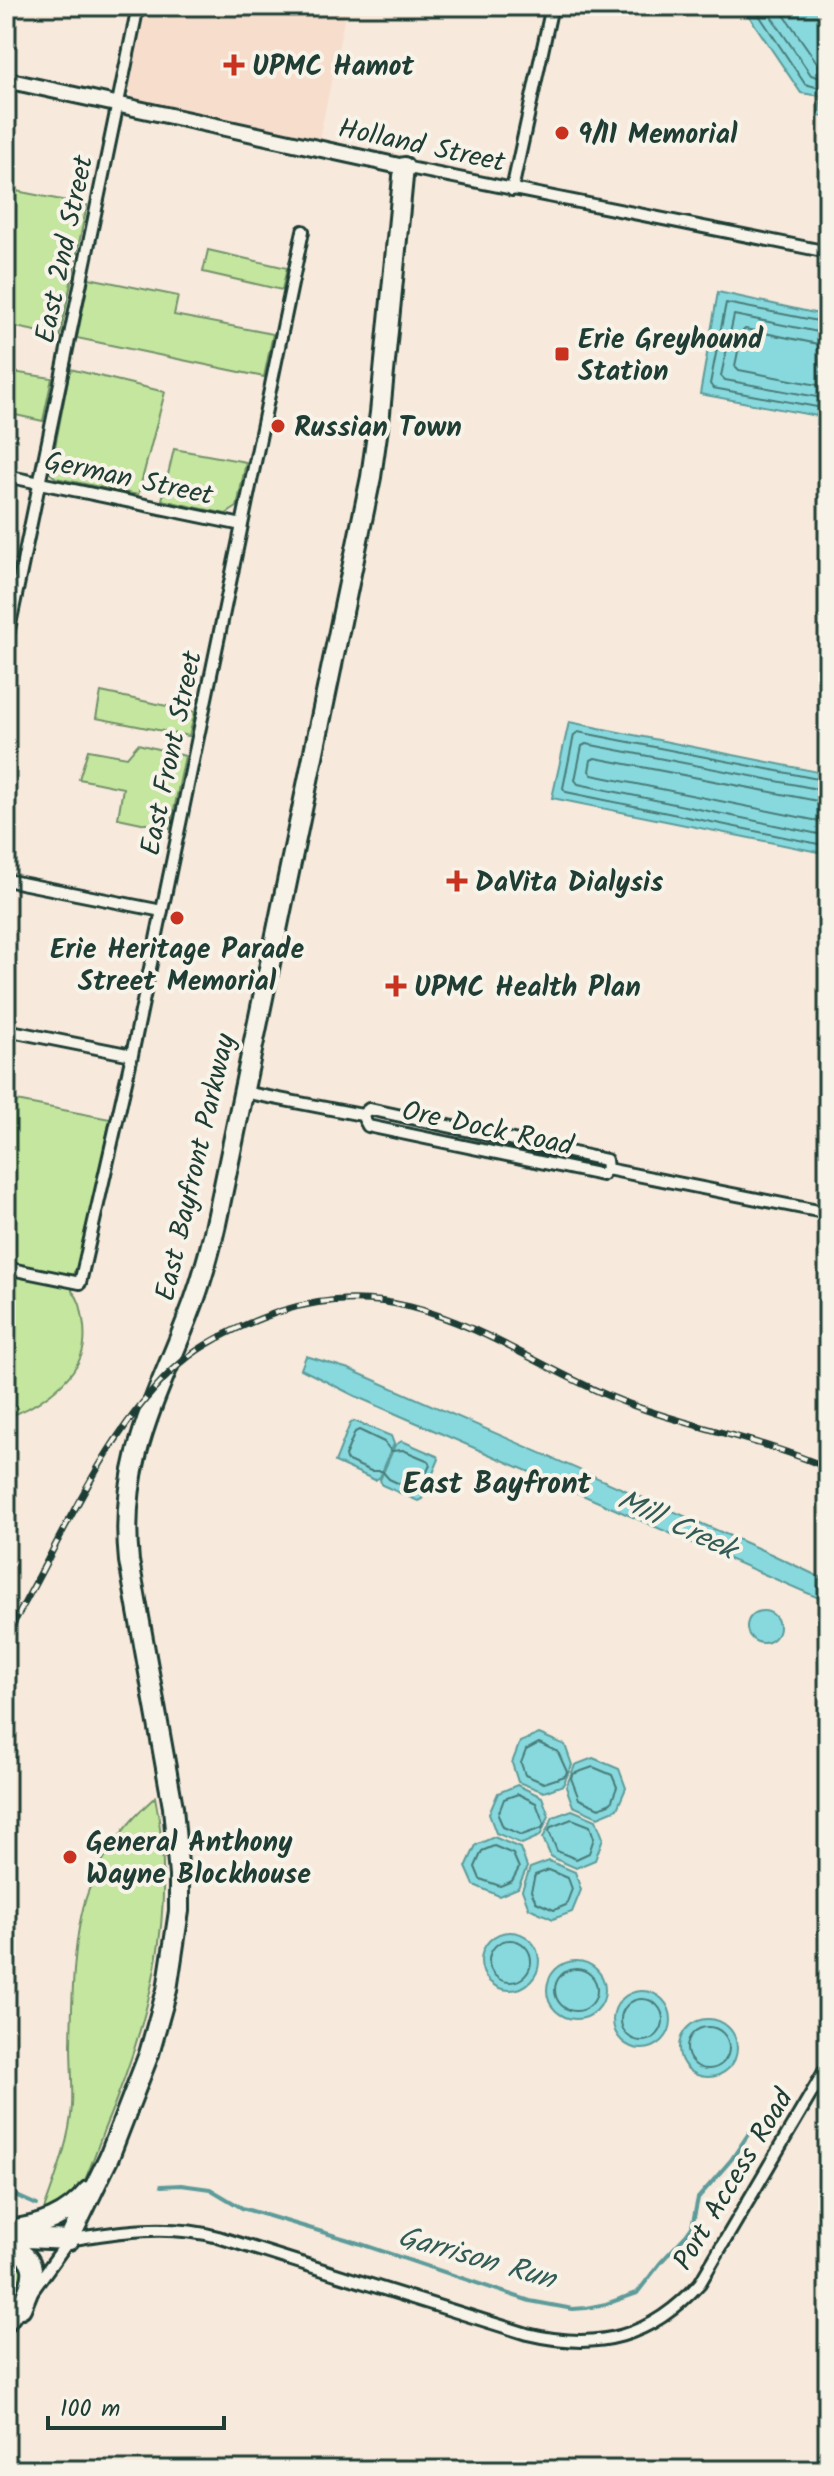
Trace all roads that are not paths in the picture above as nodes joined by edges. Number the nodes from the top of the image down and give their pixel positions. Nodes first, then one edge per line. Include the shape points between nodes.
1 (138, 6) edge
2 (552, 6) edge
3 (6, 80) edge
4 (118, 104) junction
5 (404, 167) junction
6 (512, 190) junction
7 (303, 231) dead end
8 (828, 252) edge
9 (6, 476) edge
10 (39, 483) junction
11 (242, 525) junction
12 (6, 644) edge
13 (6, 880) edge
14 (162, 911) junction
15 (6, 1030) edge
16 (132, 1055) junction
17 (243, 1092) junction
18 (362, 1115) junction
19 (607, 1169) junction
20 (828, 1213) edge
21 (6, 1268) edge
22 (828, 2065) edge
23 (102, 2174) junction
24 (6, 2230) edge
25 (6, 2237) edge
26 (69, 2240) junction
27 (6, 2246) edge
28 (21, 2308) junction
29 (6, 2329) edge

1 - 4 street, East 2nd Street
2 - 6 street
3 - 4 street, Holland Street
4 - 5 street, Holland Street
4 - 10 street, East 2nd Street
5 - 6 street, Holland Street
5 - 17 highway, East Bayfront Parkway via 371,477
6 - 8 street, Holland Street
7 - 11 street, East Front Street
9 - 10 street, German Street
10 - 11 street, German Street
10 - 12 street, East 2nd Street
11 - 14 street, East Front Street
13 - 14 street
14 - 16 street, East Front Street
15 - 16 street
16 - 21 street, East Front Street via 80,1283
17 - 18 street, Ore Dock Road
17 - 23 highway, East Bayfront Parkway via 204,1272 147,1415 129,1485 129,1561 173,1807 179,1911 158,2023
18 - 19 street, Ore Dock Road via 368,1126 602,1175
18 - 19 street, Ore Dock Road via 369,1109 606,1160
19 - 20 street, Ore Dock Road
22 - 26 street, Port Access Road via 700,2283 656,2322 616,2338 569,2341 527,2334 204,2233 169,2229
23 - 24 highway via 60,2217
23 - 26 highway, East Bayfront Parkway
25 - 26 highway
26 - 28 street
27 - 28 highway via 21,2252 31,2265 33,2278
28 - 29 street

